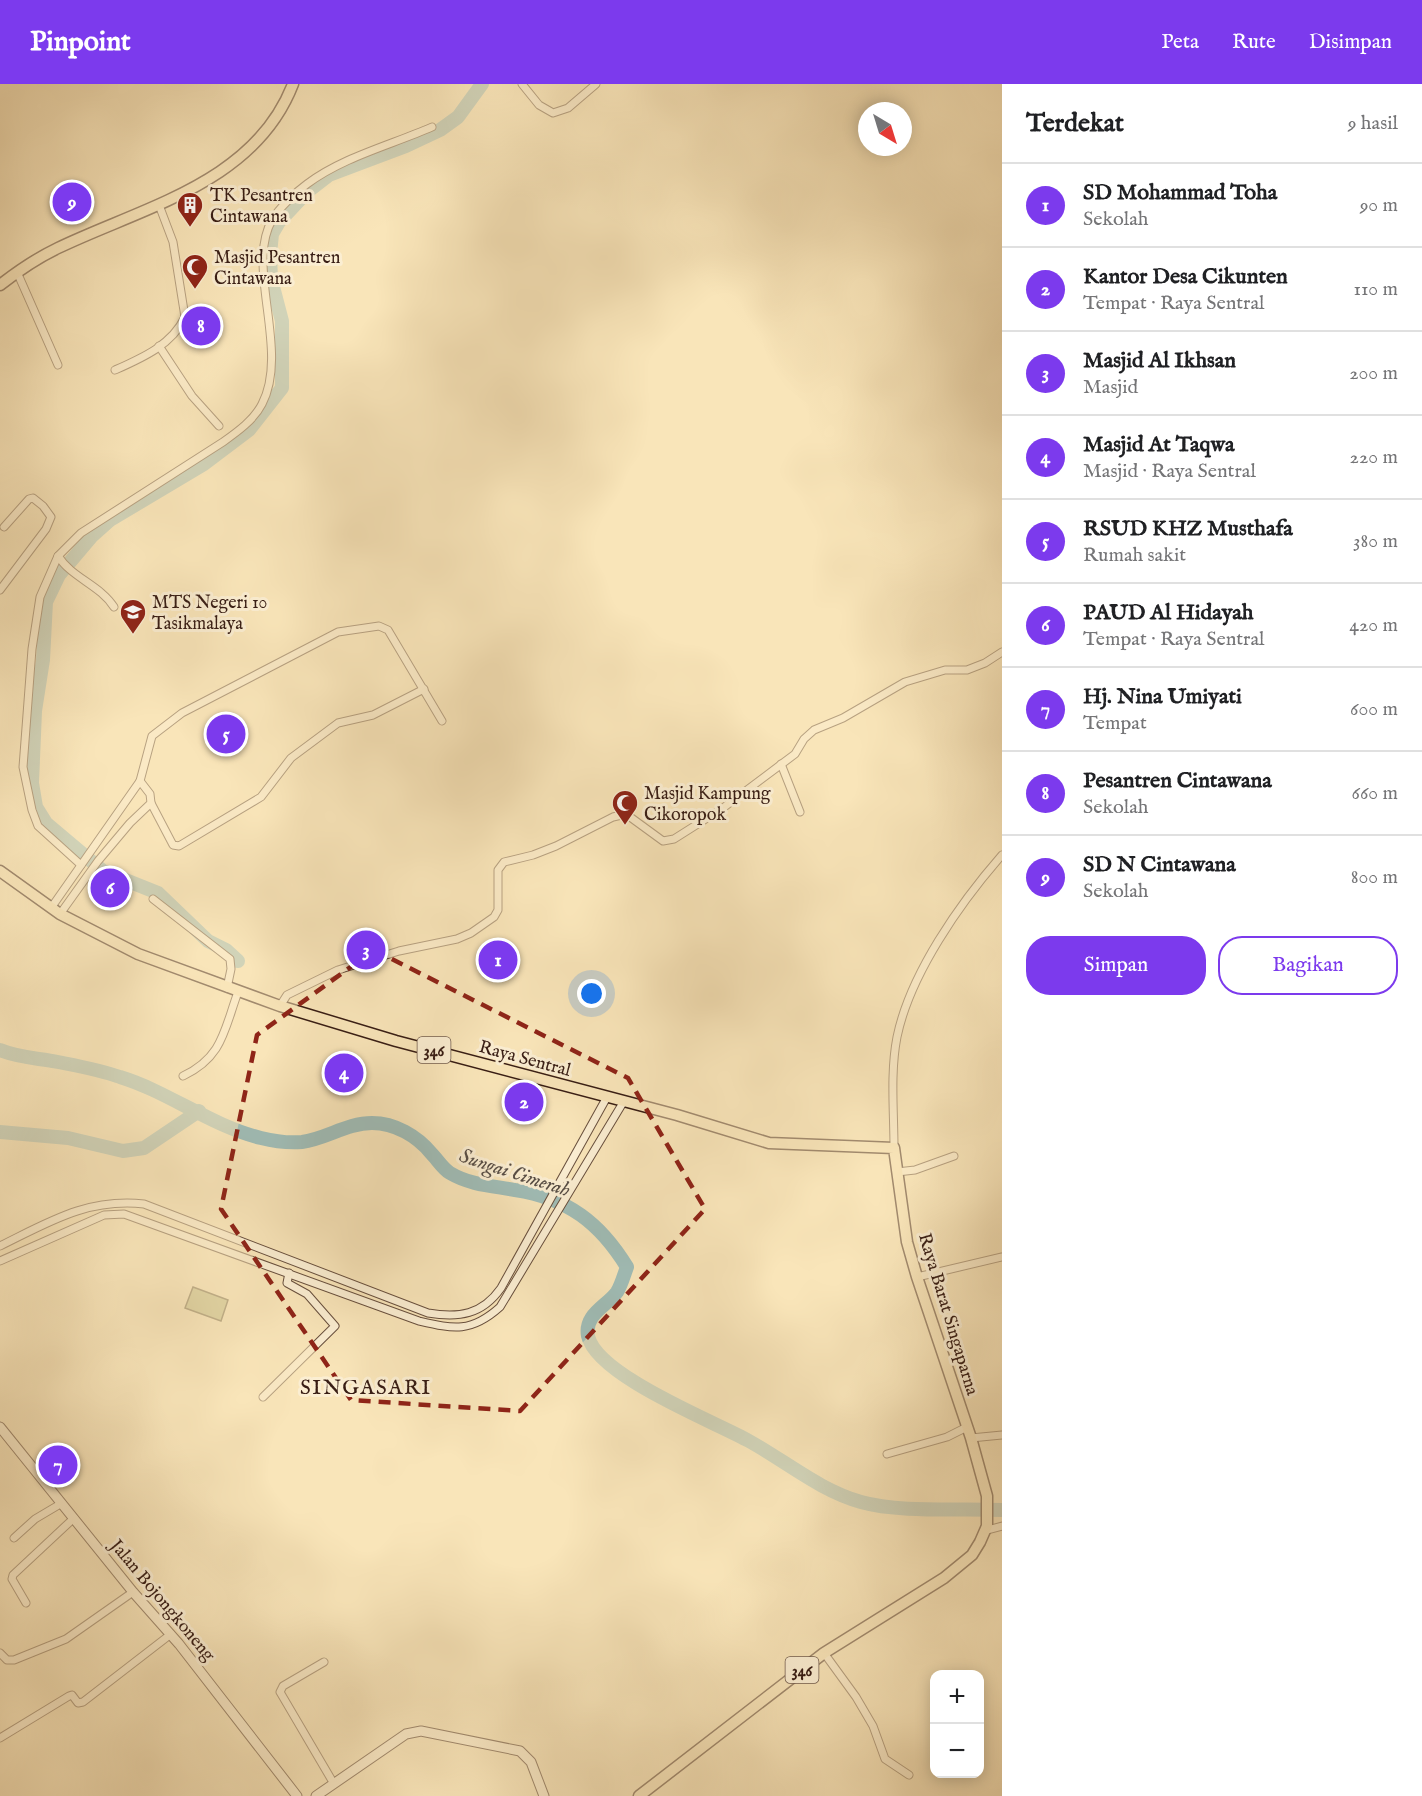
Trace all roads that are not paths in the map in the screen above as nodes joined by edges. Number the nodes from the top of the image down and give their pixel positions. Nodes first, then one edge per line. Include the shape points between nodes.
1 (293, 84) edge
2 (522, 84) edge
3 (596, 84) edge
4 (432, 127) dead end
5 (159, 206) junction
6 (17, 272) junction
7 (0, 285) edge
8 (185, 317) junction
9 (212, 317) dead end
10 (159, 346) junction
11 (58, 365) dead end
12 (115, 370) dead end
13 (219, 426) dead end
14 (4, 526) dead end
15 (58, 556) junction
16 (0, 590) edge
17 (114, 607) dead end
18 (1002, 652) edge
19 (424, 689) junction
20 (442, 721) dead end
21 (781, 764) junction
22 (140, 781) junction
23 (151, 804) junction
24 (117, 812) junction
25 (800, 812) dead end
26 (130, 823) junction
27 (1002, 855) edge
28 (84, 860) junction
29 (0, 871) edge
30 (153, 899) dead end
31 (55, 911) junction
32 (232, 990) junction
33 (280, 1006) junction
34 (183, 1076) dead end
35 (607, 1097) junction
36 (624, 1101) junction
37 (894, 1148) junction
38 (954, 1156) dead end
39 (897, 1172) junction
40 (549, 1204) junction
41 (559, 1209) junction
42 (2, 1245) edge
43 (258, 1248) junction
44 (10, 1256) junction
45 (1002, 1257) edge
46 (253, 1259) junction
47 (0, 1261) edge
48 (289, 1273) junction
49 (917, 1277) junction
50 (383, 1297) junction
51 (379, 1306) junction
52 (263, 1398) dead end
53 (0, 1427) edge
54 (969, 1432) junction
55 (1002, 1435) edge
56 (887, 1454) dead end
57 (62, 1503) junction
58 (74, 1518) junction
59 (1002, 1526) edge
60 (985, 1528) junction
61 (14, 1538) dead end
62 (133, 1592) junction
63 (26, 1603) dead end
64 (171, 1634) junction
65 (0, 1653) edge
66 (824, 1653) junction
67 (324, 1662) dead end
68 (0, 1738) edge
69 (909, 1775) dead end
70 (334, 1784) junction
71 (297, 1796) edge
72 (316, 1796) edge
73 (544, 1796) edge
74 (639, 1796) edge

1 - 5 main road via 273,120 244,151 200,185
2 - 3 street via 539,105 553,113 568,108
4 - 15 street via 352,160 307,184 273,219 266,236 264,260 272,377 261,407 223,442 111,512 81,533
5 - 6 main road via 59,247
5 - 8 street via 173,242
6 - 7 main road
6 - 11 street
8 - 9 street via 194,322
8 - 10 street via 175,334
10 - 12 street
10 - 13 street via 192,396
14 - 16 street via 33,498 51,517
15 - 17 street via 101,590
15 - 28 street via 40,597 23,767 38,826
18 - 21 street via 967,670 931,673 895,687 814,730 795,754
19 - 20 street
19 - 22 street via 388,630 379,626 338,633 161,727 153,736
19 - 23 street via 373,715 338,723 291,758 261,797 179,846 173,845
21 - 25 street
21 - 33 street via 723,808 668,841 650,833 626,814 533,855 510,858 498,870 498,910 471,933 338,970 287,994
22 - 23 street via 150,794
22 - 24 street
23 - 26 street
24 - 26 street
24 - 28 street
26 - 31 street
27 - 37 street via 934,950 905,1009 894,1060
28 - 31 street
29 - 31 main road, Raya Sentral / 346
30 - 32 street via 230,959
31 - 32 main road, Raya Sentral / 346 via 138,954
32 - 33 main road, Raya Sentral / 346
32 - 34 street via 212,1058
33 - 35 main road, Raya Sentral / 346
35 - 36 main road, Raya Sentral / 346
35 - 40 street
36 - 37 main road, Raya Sentral / 346 via 769,1143
36 - 41 street
37 - 39 main road, Raya Barat Singaparna / 346
38 - 39 street
39 - 49 main road, Raya Barat Singaparna / 346 via 907,1242
40 - 41 street
40 - 50 street via 493,1299 468,1315 428,1313
41 - 51 street via 500,1307 476,1325 448,1328
42 - 43 street via 67,1215 108,1202 144,1204
42 - 44 street
43 - 46 street
43 - 50 street
44 - 46 street via 104,1215 124,1214
44 - 47 street
45 - 49 street
46 - 48 street
48 - 51 street
48 - 52 street via 287,1283 307,1294 335,1326
49 - 54 main road, Raya Barat Singaparna / 346
50 - 51 street
53 - 57 main road, Jalan Bojongkoneng
54 - 55 street
54 - 56 street
54 - 60 main road, Raya Barat Singaparna / 346 via 987,1496
57 - 58 main road, Jalan Bojongkoneng
57 - 61 street
58 - 62 main road, Jalan Bojongkoneng
58 - 63 street via 13,1575
59 - 60 street
60 - 66 main road, Raya Barat Singaparna / 346 via 972,1555 944,1578
62 - 64 main road, Jalan Bojongkoneng
62 - 65 street via 59,1642 14,1660 7,1660
64 - 68 street via 83,1702 69,1696
64 - 71 main road, Jalan Bojongkoneng
66 - 69 street via 873,1726 885,1759
66 - 74 main road, 346
67 - 70 street via 283,1686 280,1692
70 - 72 main road
70 - 73 main road via 406,1734 421,1731 520,1751 531,1762

